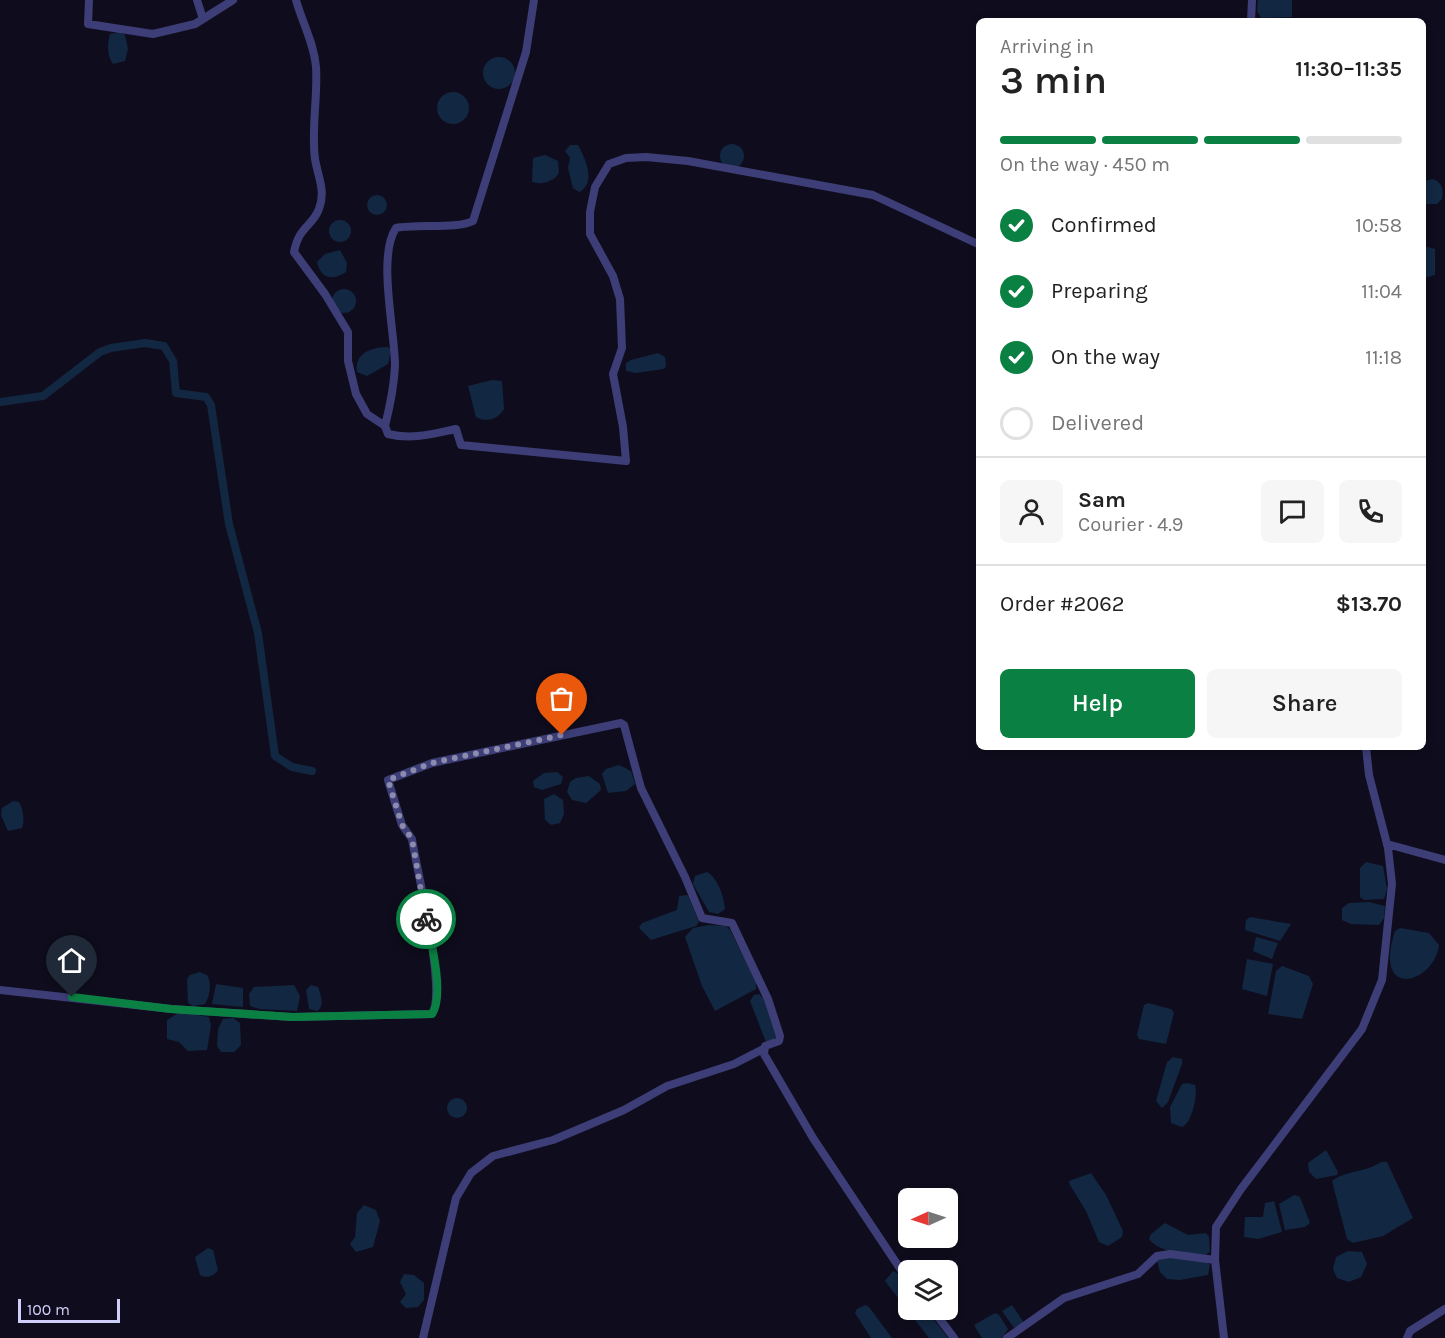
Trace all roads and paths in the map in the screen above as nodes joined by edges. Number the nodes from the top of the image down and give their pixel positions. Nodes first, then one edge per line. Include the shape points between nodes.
1 (89, 0) edge
2 (197, 0) edge
3 (233, 0) edge
4 (296, 0) edge
5 (534, 0) edge
6 (1252, 0) edge
7 (1251, 18) edge
8 (203, 19) junction
9 (976, 243) edge
10 (386, 426) junction
11 (1366, 750) edge
12 (1387, 844) junction
13 (1445, 860) edge
14 (0, 990) edge
15 (763, 1049) junction
16 (1215, 1260) junction
17 (898, 1266) edge
18 (1445, 1309) edge
19 (940, 1320) edge
20 (423, 1338) edge
21 (954, 1338) edge
22 (1007, 1338) edge
23 (1224, 1338) edge
24 (1407, 1338) edge

1 - 8 street via 88,24 138,33 153,34
2 - 8 street
3 - 8 street
4 - 10 street via 316,66 315,159 323,187 319,208 302,228 294,252 348,332 348,361 367,414
5 - 10 street via 526,51 472,221 464,226 396,228 390,238 388,296 395,366
6 - 7 street
9 - 10 street via 873,195 688,161 626,158 609,164 596,187 590,212 590,234 613,276 620,299 622,348 613,374 626,460 461,445 456,429 404,438 388,434
11 - 12 street
12 - 13 street
12 - 16 street via 1391,913 1382,980 1373,1006 1348,1050 1222,1216 1216,1227
14 - 15 street via 171,1009 292,1017 432,1014 437,1008 437,981 412,839 402,825 388,780 432,763 621,723 641,788 702,918 732,923 768,999 780,1036 779,1041
15 - 17 street via 813,1138
15 - 20 street via 734,1064 667,1086 624,1110 554,1140 493,1156 471,1173 456,1198
16 - 22 street via 1157,1256 1138,1274 1064,1298
16 - 23 street
18 - 24 street via 1410,1331
19 - 21 street

